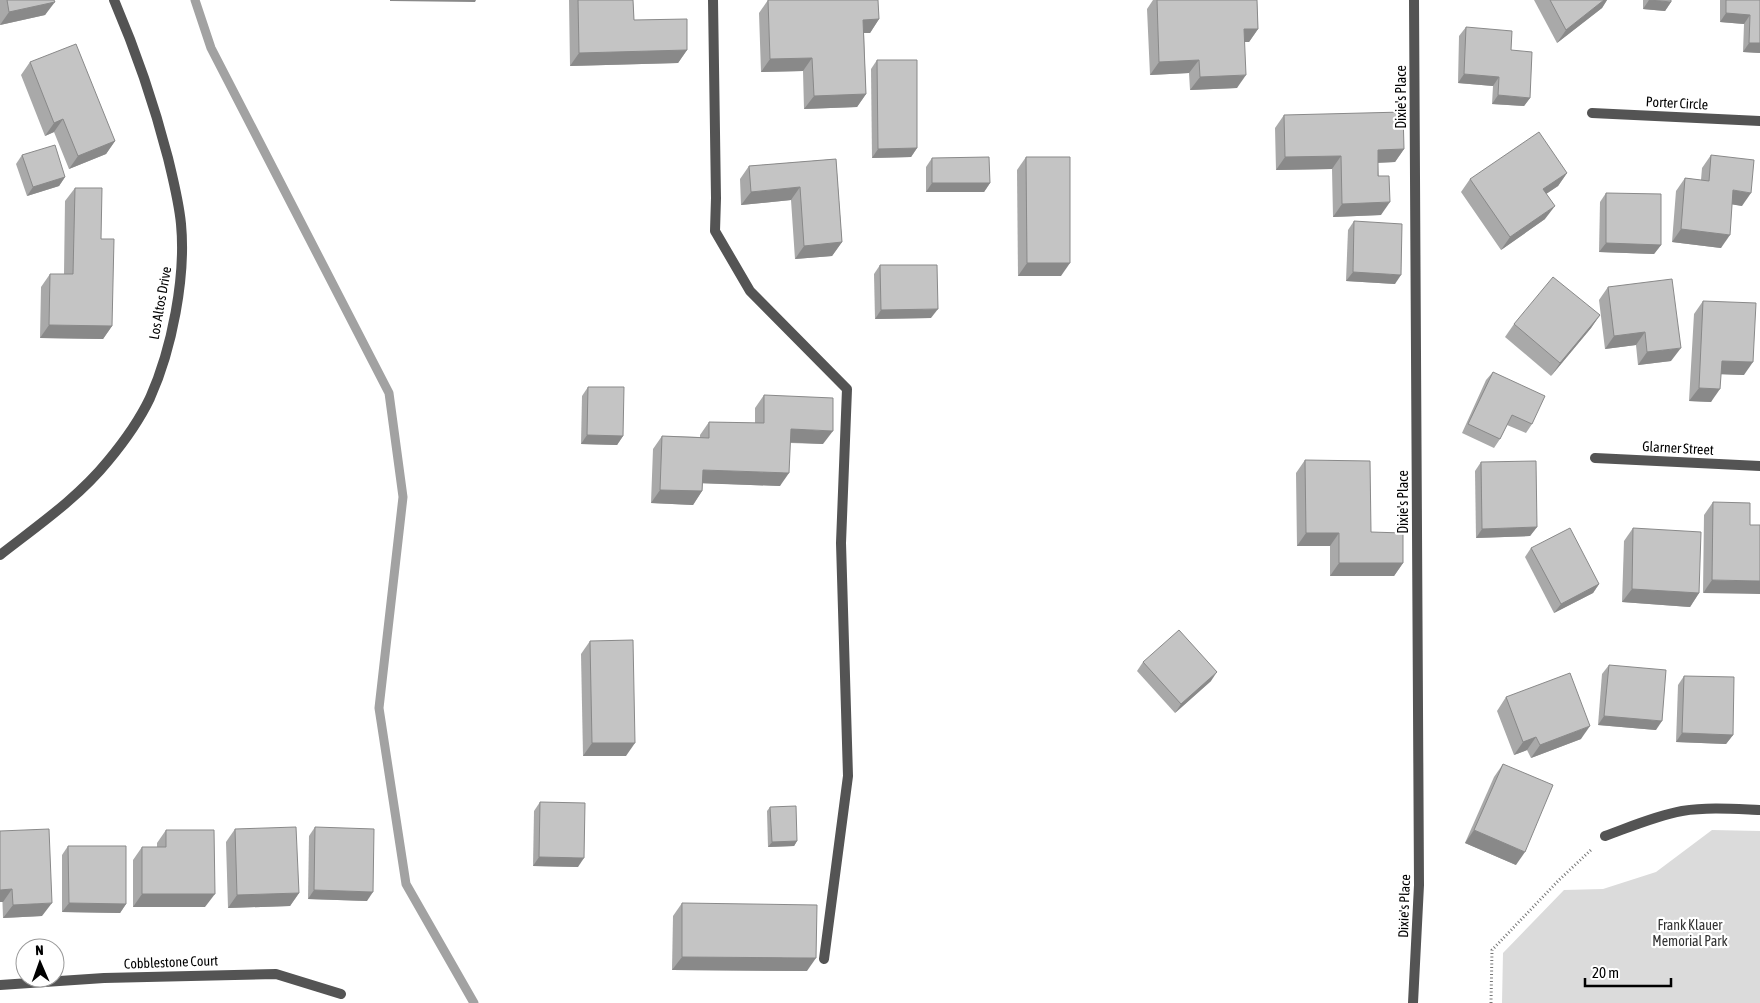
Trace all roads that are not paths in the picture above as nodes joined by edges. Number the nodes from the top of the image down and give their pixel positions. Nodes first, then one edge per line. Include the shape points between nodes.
1 (114, 0) edge
2 (713, 0) edge
3 (1414, 0) edge
4 (1592, 113) dead end
5 (1760, 121) edge
6 (1595, 458) dead end
7 (1760, 466) edge
8 (0, 555) edge
9 (1760, 810) edge
10 (1605, 836) road end
11 (824, 959) dead end
12 (0, 985) edge
13 (341, 994) dead end
14 (1414, 1003) edge

1 - 8 street, Los Altos Drive via 159,125 174,182 181,224 181,267 175,312 161,369 149,399 123,442 64,505
2 - 11 street via 715,231 750,291 848,388 841,543 848,776
3 - 14 street, Dixie's Place via 1419,885
4 - 5 street, Porter Circle
6 - 7 street, Glarner Street
9 - 10 street via 1683,811
12 - 13 street, Cobblestone Court via 104,978 276,974

